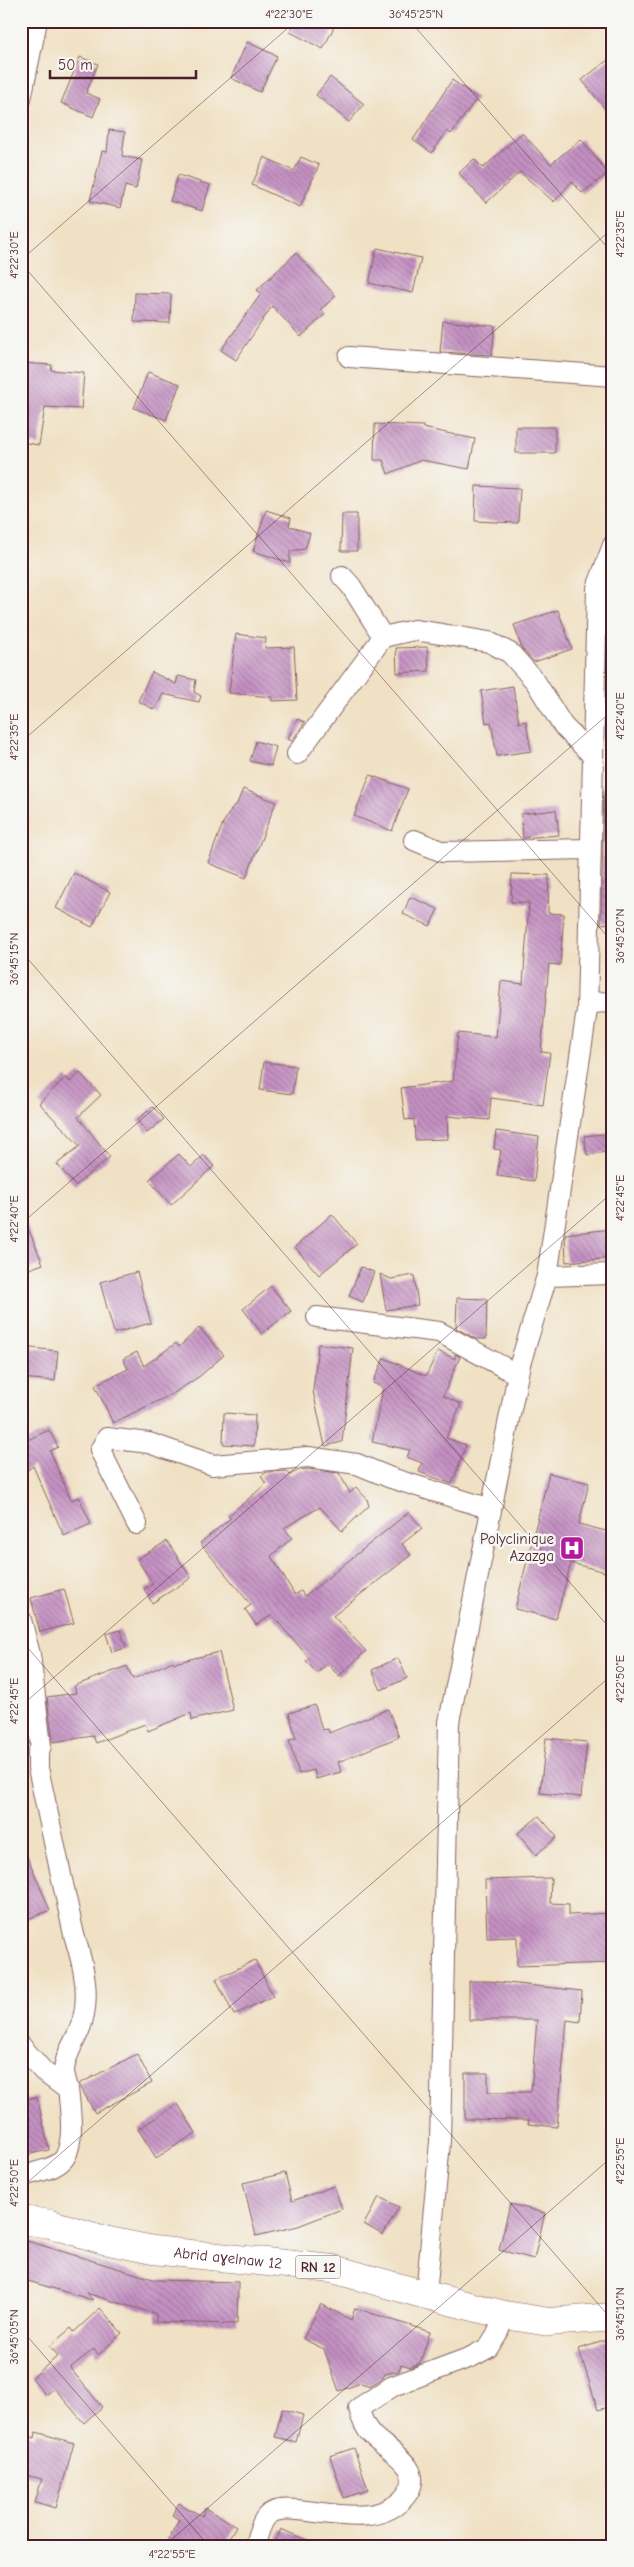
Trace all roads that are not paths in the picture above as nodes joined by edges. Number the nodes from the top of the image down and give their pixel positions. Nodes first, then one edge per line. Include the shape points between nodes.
1 (36, 21) edge
2 (21, 99) edge
3 (349, 356) dead end
4 (613, 376) edge
5 (613, 545) edge
6 (342, 576) dead end
7 (604, 625) edge
8 (383, 637) junction
9 (297, 754) dead end
10 (592, 755) junction
11 (414, 840) dead end
12 (590, 849) junction
13 (613, 1002) edge
14 (587, 1003) junction
15 (613, 1274) edge
16 (547, 1276) junction
17 (317, 1317) dead end
18 (518, 1375) junction
19 (492, 1509) junction
20 (137, 1524) dead end
21 (21, 1620) edge
22 (21, 2046) edge
23 (68, 2090) junction
24 (21, 2177) edge
25 (21, 2220) edge
26 (426, 2295) junction
27 (505, 2315) junction
28 (613, 2316) edge
29 (255, 2546) edge

1 - 2 street
3 - 4 street
5 - 7 street via 597,588
6 - 8 street
7 - 10 street
8 - 9 street
8 - 10 street via 414,630 489,642 510,653 535,681 563,726
10 - 12 street
11 - 12 street via 443,852
12 - 14 street
13 - 14 street
14 - 16 street
15 - 16 street
16 - 18 street
17 - 18 street via 439,1332
18 - 19 street
19 - 20 street via 391,1478 357,1464 308,1457 213,1465 149,1443 106,1438 100,1450
19 - 26 street via 449,1722 440,2142
21 - 23 street via 30,1654 41,1746 38,1768 74,1935 82,1958 86,2000 81,2024 65,2059
22 - 23 street via 44,2072
23 - 24 street via 70,2133 65,2157 59,2164
25 - 26 main road, Abrid aɣelnaw 12 / RN 12 via 51,2224 153,2250 333,2269
26 - 27 main road, Abrid aɣelnaw 12 / RN 12
27 - 28 main road, Abrid aɣelnaw 12 / RN 12 via 548,2322
27 - 29 street via 488,2348 392,2386 359,2408 362,2420 373,2437 396,2454 411,2472 412,2480 400,2501 378,2512 359,2516 344,2517 292,2509 273,2512 266,2516

